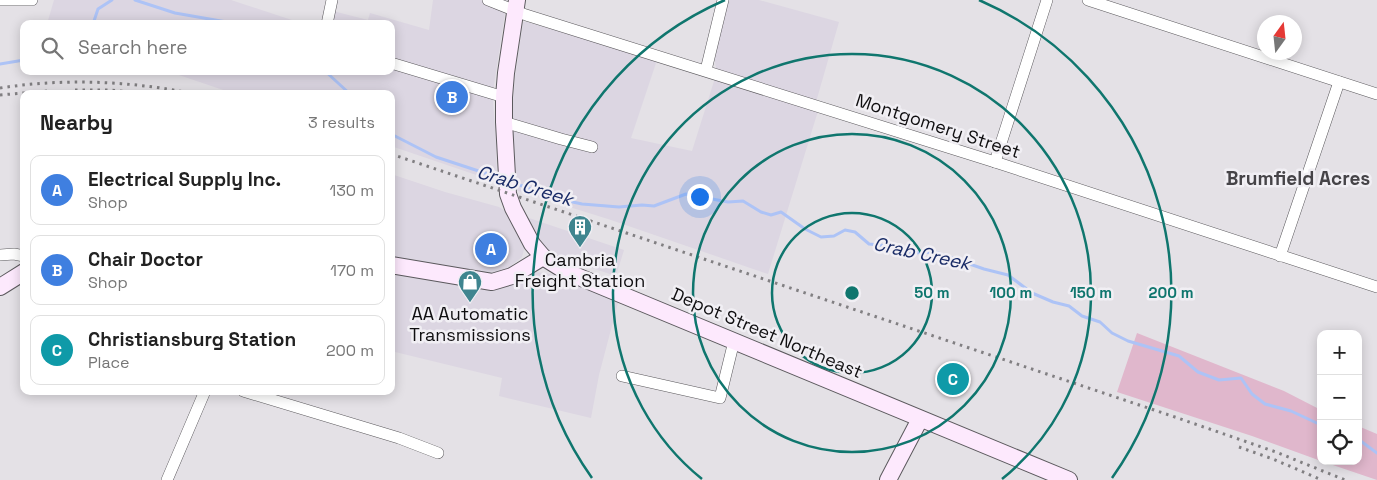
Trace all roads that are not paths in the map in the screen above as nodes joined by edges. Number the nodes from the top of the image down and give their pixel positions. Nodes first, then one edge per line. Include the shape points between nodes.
1 (0, 0) edge
2 (32, 0) edge
3 (332, 0) edge
4 (488, 0) edge
5 (723, 0) edge
6 (1047, 0) edge
7 (1088, 0) edge
8 (516, 5) edge
9 (328, 20) edge
10 (395, 64) edge
11 (706, 70) junction
12 (1339, 82) junction
13 (1377, 94) edge
14 (504, 97) junction
15 (504, 122) junction
16 (592, 147) dead end
17 (995, 162) junction
18 (0, 255) edge
19 (20, 255) edge
20 (1280, 256) junction
21 (543, 257) junction
22 (395, 266) edge
23 (20, 274) edge
24 (0, 287) edge
25 (1377, 287) edge
26 (734, 341) junction
27 (622, 376) dead end
28 (203, 395) edge
29 (256, 395) edge
30 (920, 419) junction
31 (438, 453) dead end
32 (167, 480) edge
33 (888, 480) edge
34 (1070, 480) edge

1 - 2 street
3 - 9 street
4 - 8 street, Montgomery Street
5 - 11 street
6 - 17 street
7 - 12 street
8 - 11 street, Montgomery Street via 609,41
8 - 14 main road
10 - 14 street
11 - 17 street, Montgomery Street
12 - 13 street
12 - 20 street
14 - 15 main road
15 - 16 street
15 - 21 main road via 510,201 532,244
17 - 20 street, Montgomery Street
18 - 19 street
20 - 25 street, Montgomery Street
21 - 22 main road via 512,276 492,282
21 - 26 main road, Depot Street Northeast via 567,272
23 - 24 main road
26 - 27 street via 720,398
26 - 30 main road, Depot Street Northeast
28 - 32 street
29 - 31 street
30 - 33 main road
30 - 34 main road, Depot Street Northeast

